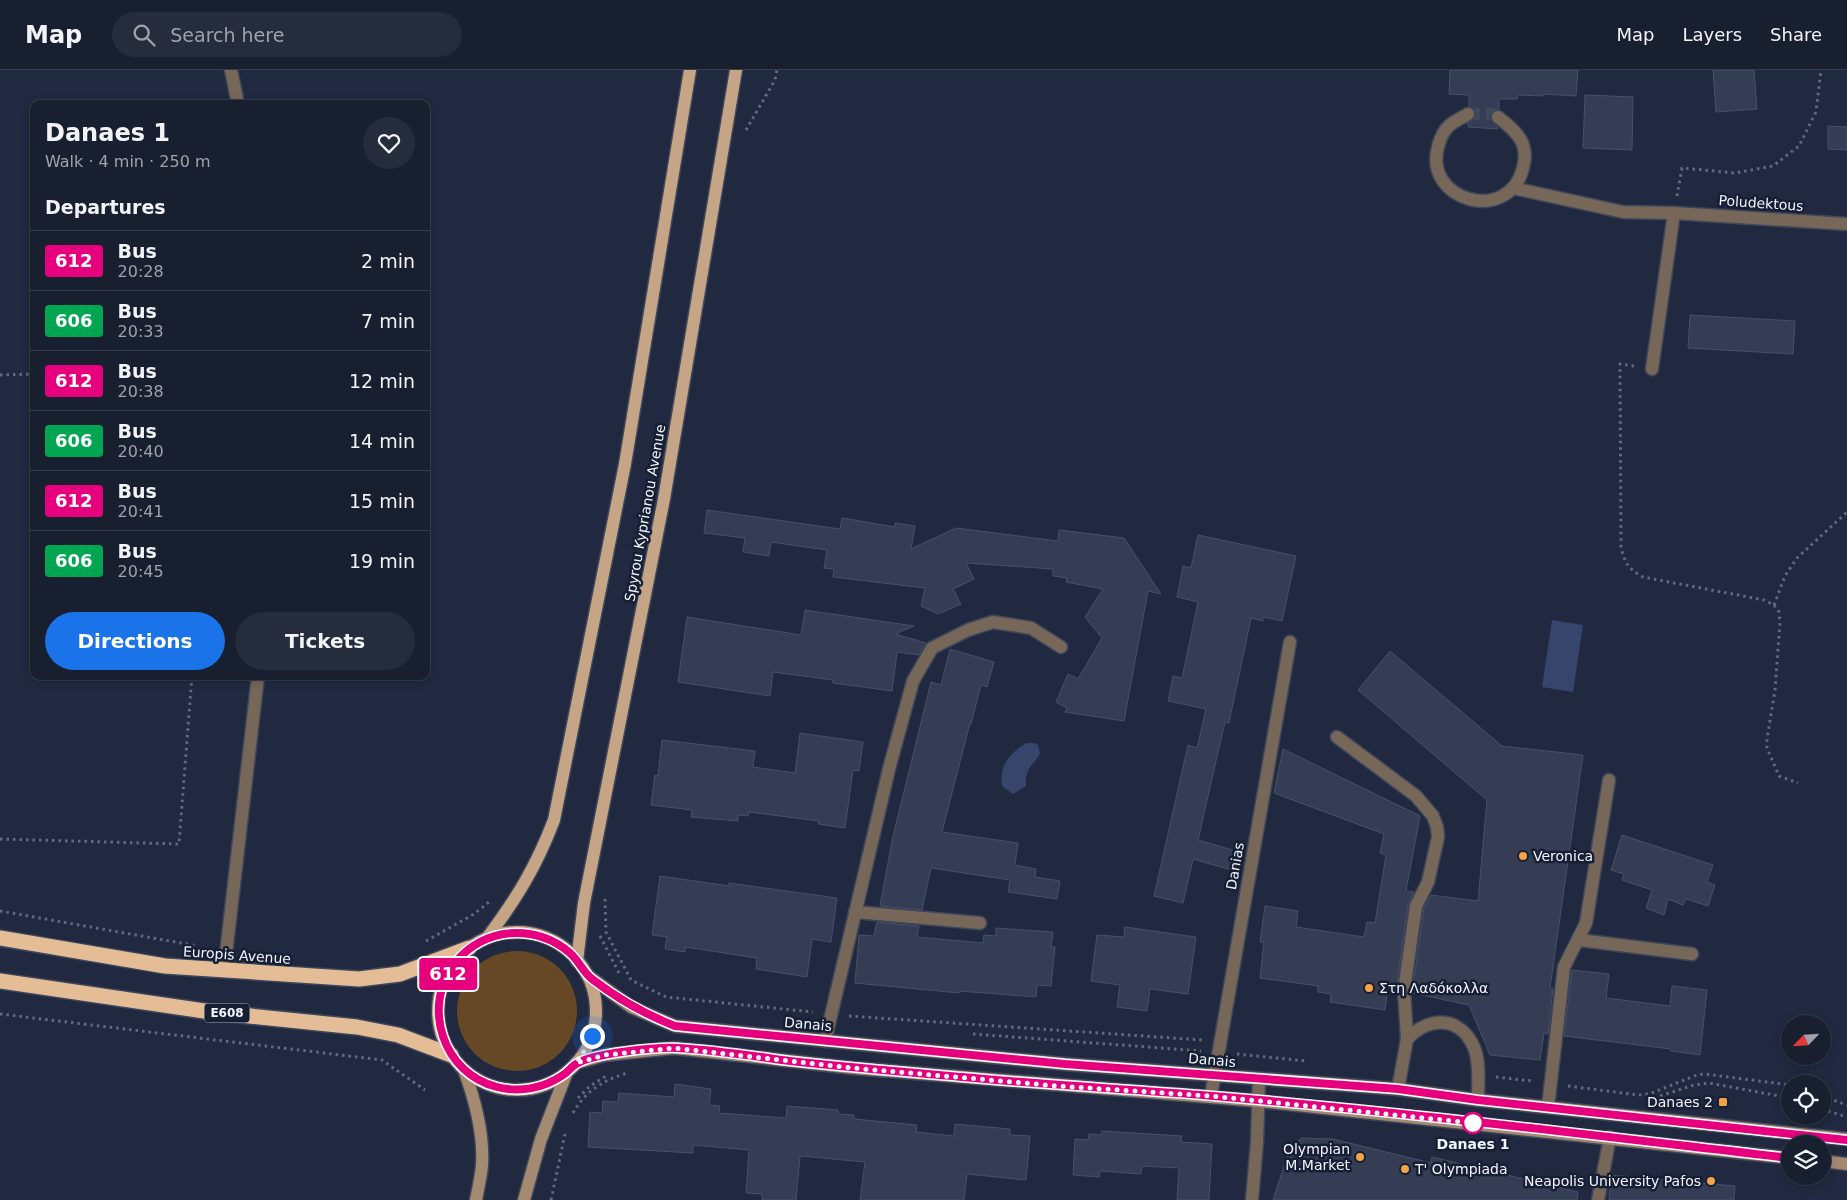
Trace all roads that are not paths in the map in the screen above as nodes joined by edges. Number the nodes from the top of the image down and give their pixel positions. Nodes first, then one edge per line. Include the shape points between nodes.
1 (231, 70) edge
2 (690, 70) edge
3 (736, 70) edge
4 (237, 100) edge
5 (1468, 114) tunnel mouth
6 (1498, 117) tunnel mouth
7 (1513, 188) junction
8 (1674, 213) junction
9 (1847, 224) edge
10 (1652, 369) road end
11 (1290, 642) dead end
12 (1062, 647) dead end
13 (258, 680) edge
14 (1337, 737) dead end
15 (1609, 780) dead end
16 (855, 912) junction
17 (980, 923) dead end
18 (0, 938) edge
19 (487, 938) junction
20 (1579, 940) junction
21 (469, 948) junction
22 (1692, 954) dead end
23 (577, 961) junction
24 (224, 971) junction
25 (587, 975) junction
26 (0, 981) edge
27 (1407, 1039) junction
28 (825, 1040) junction
29 (451, 1054) junction
30 (576, 1063) junction
31 (464, 1070) junction
32 (567, 1072) junction
33 (1214, 1074) junction
34 (1259, 1079) junction
35 (1398, 1089) junction
36 (1211, 1096) junction
37 (1478, 1100) junction
38 (1258, 1101) junction
39 (1548, 1107) junction
40 (1610, 1137) junction
41 (1847, 1140) edge
42 (1781, 1157) edge
43 (1831, 1162) edge
44 (1847, 1164) edge
45 (476, 1200) edge
46 (524, 1200) edge
47 (1252, 1200) edge
48 (1598, 1200) edge

1 - 4 street
2 - 19 main road, Spyrou Kyprianou Avenue via 625,464 554,820 532,872
3 - 23 main road, Spyrou Kyprianou Avenue via 664,499 584,903
5 - 7 street via 1448,127 1440,138 1437,166 1442,178 1450,190 1475,201 1489,201
6 - 7 street via 1516,130 1523,144 1525,160 1522,175
7 - 8 street, Poludektous via 1622,212
8 - 9 street, Poludektous
8 - 10 street
11 - 33 street, Danias
12 - 16 street via 1031,628 993,622 932,648 913,681
13 - 24 street
14 - 27 street via 1416,796 1433,816 1437,827 1438,837 1428,882 1416,906 1404,990
15 - 20 street via 1586,922
16 - 17 street
16 - 28 street
18 - 24 highway, Europis Avenue via 165,966
19 - 21 main road
19 - 23 main road via 511,932 536,935 558,944
20 - 22 street
20 - 39 street via 1564,968
21 - 24 highway, Europis Avenue via 400,974 359,979
21 - 29 main road via 455,962 439,998 442,1037
23 - 25 main road
25 - 28 main road, Danais via 631,1007 675,1026
25 - 30 main road via 593,990 595,1021 588,1043
26 - 29 highway, E608 via 211,1012 358,1027 398,1035
27 - 35 street
27 - 37 street via 1428,1023 1440,1021 1457,1027 1475,1049
28 - 33 main road, Danais via 1065,1064
29 - 31 main road
30 - 32 main road
30 - 36 main road via 605,1055 674,1048 853,1068
31 - 32 main road via 488,1084 515,1090 534,1088
31 - 45 main road via 473,1094 481,1139 482,1165
32 - 46 main road via 541,1139
33 - 34 main road, Danais
33 - 36 street, Danias
34 - 35 main road, Danais
34 - 38 street
35 - 37 main road, Danais
36 - 38 main road
37 - 39 main road, Danais
38 - 40 main road
38 - 47 street
39 - 41 main road, Danais
40 - 42 main road
40 - 48 street
43 - 44 main road

